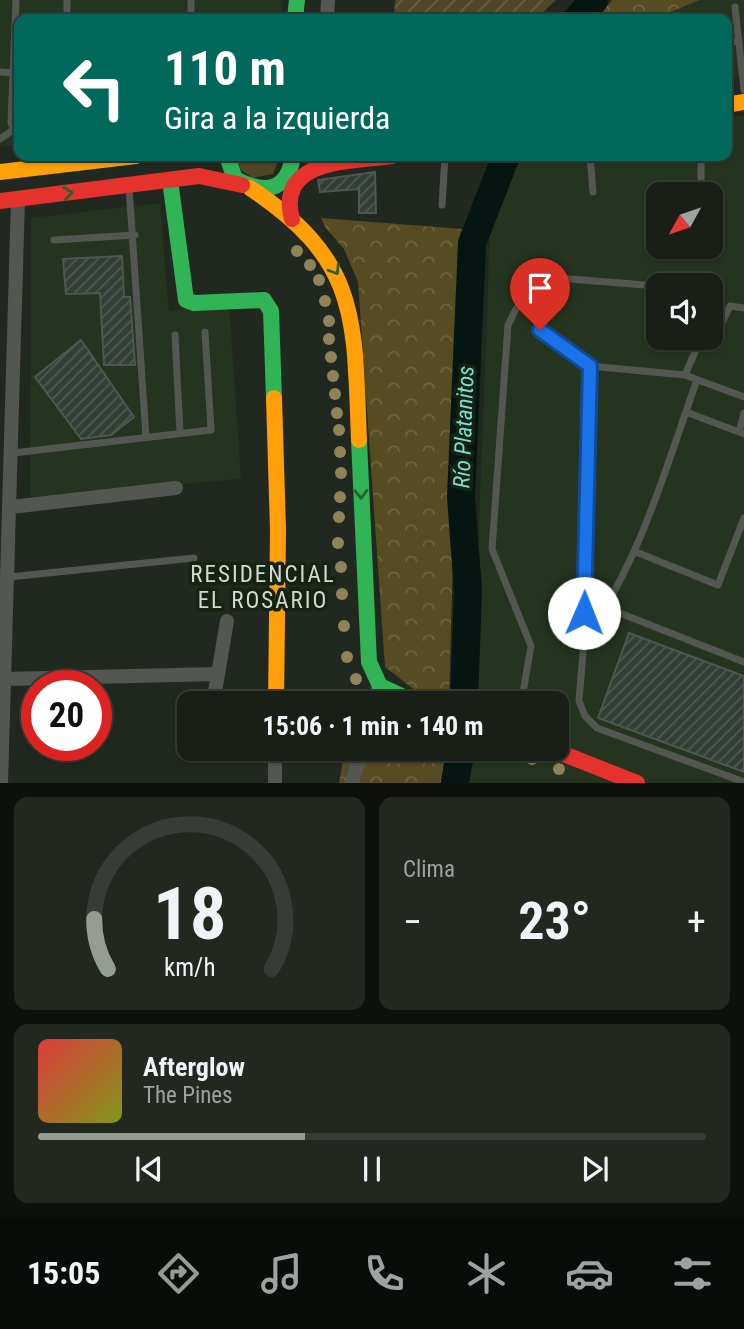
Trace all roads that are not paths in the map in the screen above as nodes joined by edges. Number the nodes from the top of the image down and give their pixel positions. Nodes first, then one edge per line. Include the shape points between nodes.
1 (735, 7) dead end
2 (739, 41) junction
3 (732, 42) edge
4 (0, 72) edge
5 (14, 72) joint
6 (744, 90) edge
7 (13, 130) joint
8 (0, 139) edge
9 (53, 161) edge
10 (94, 161) edge
11 (228, 161) edge
12 (293, 161) edge
13 (360, 161) edge
14 (445, 161) edge
15 (590, 161) edge
16 (701, 161) edge
17 (60, 165) junction
18 (0, 172) edge
19 (170, 180) junction
20 (701, 182) edge
21 (129, 185) junction
22 (246, 186) junction
23 (593, 192) dead end
24 (18, 199) junction
25 (0, 201) edge
26 (442, 205) dead end
27 (292, 219) junction
28 (135, 235) junction
29 (54, 240) dead end
30 (646, 285) edge
31 (744, 308) edge
32 (723, 320) edge
33 (540, 330) dead end
34 (205, 332) dead end
35 (175, 335) dead end
36 (695, 350) edge
37 (590, 366) junction
38 (685, 375) junction
39 (697, 380) junction
40 (744, 397) edge
41 (685, 412) junction
42 (744, 413) edge
43 (180, 433) junction
44 (741, 433) edge
45 (146, 438) junction
46 (13, 453) junction
47 (176, 488) dead end
48 (11, 507) junction
49 (744, 518) edge
50 (636, 552) junction
51 (194, 558) dead end
52 (9, 577) junction
53 (4, 606) edge
54 (607, 608) junction
55 (227, 621) dead end
56 (584, 640) junction
57 (3, 659) edge
58 (744, 662) edge
59 (218, 674) junction
60 (5, 679) junction
61 (379, 687) junction
62 (215, 691) edge
63 (276, 691) edge
64 (377, 691) edge
65 (388, 691) edge
66 (524, 691) edge
67 (1, 748) edge
68 (569, 758) edge
69 (275, 761) edge
70 (357, 761) edge
71 (610, 778) edge
72 (744, 782) edge
73 (1, 783) edge
74 (275, 783) edge
75 (352, 783) edge
76 (637, 783) edge

1 - 2 lane
2 - 3 lane
2 - 6 lane
4 - 5 lane
5 - 7 lane
7 - 8 lane
9 - 17 lane
10 - 17 main road
11 - 22 main road via 230,171
12 - 22 main road via 281,183 266,189
13 - 27 main road via 303,173 289,194
14 - 26 lane
15 - 23 lane
16 - 20 lane
17 - 18 main road
19 - 21 main road
19 - 22 main road via 199,176
19 - 63 main road via 186,300 264,300 271,311 278,530
24 -> 21 main road
21 - 28 lane
22 - 27 main road
24 - 25 main road
24 - 46 street
27 -> 61 main road via 320,246 341,279 352,317 366,648 371,676
28 - 29 lane
28 - 45 lane
30 - 66 lane via 557,278 516,309 508,325 492,549 531,646
31 - 32 lane via 730,306
33 - 37 lane
34 - 43 lane via 211,430
35 - 43 lane
36 - 38 lane
37 - 38 lane
37 - 56 lane
38 - 39 lane
39 - 40 lane
39 - 41 lane
41 - 44 lane
41 - 50 lane
42 - 44 lane
43 - 45 lane
45 - 46 lane
46 - 48 street
47 - 48 street
48 - 52 street
49 - 50 lane via 718,585
50 - 54 lane
51 - 52 lane
52 - 53 street
53 - 57 street
54 - 56 lane
54 - 58 lane
55 - 59 street
56 - 72 lane via 579,701 597,729
57 - 60 street
59 - 60 street
59 - 62 street
60 - 67 street
61 - 64 street
61 - 65 main road
67 - 73 street
68 - 71 main road
69 - 74 street
70 - 75 street
71 - 76 main road

